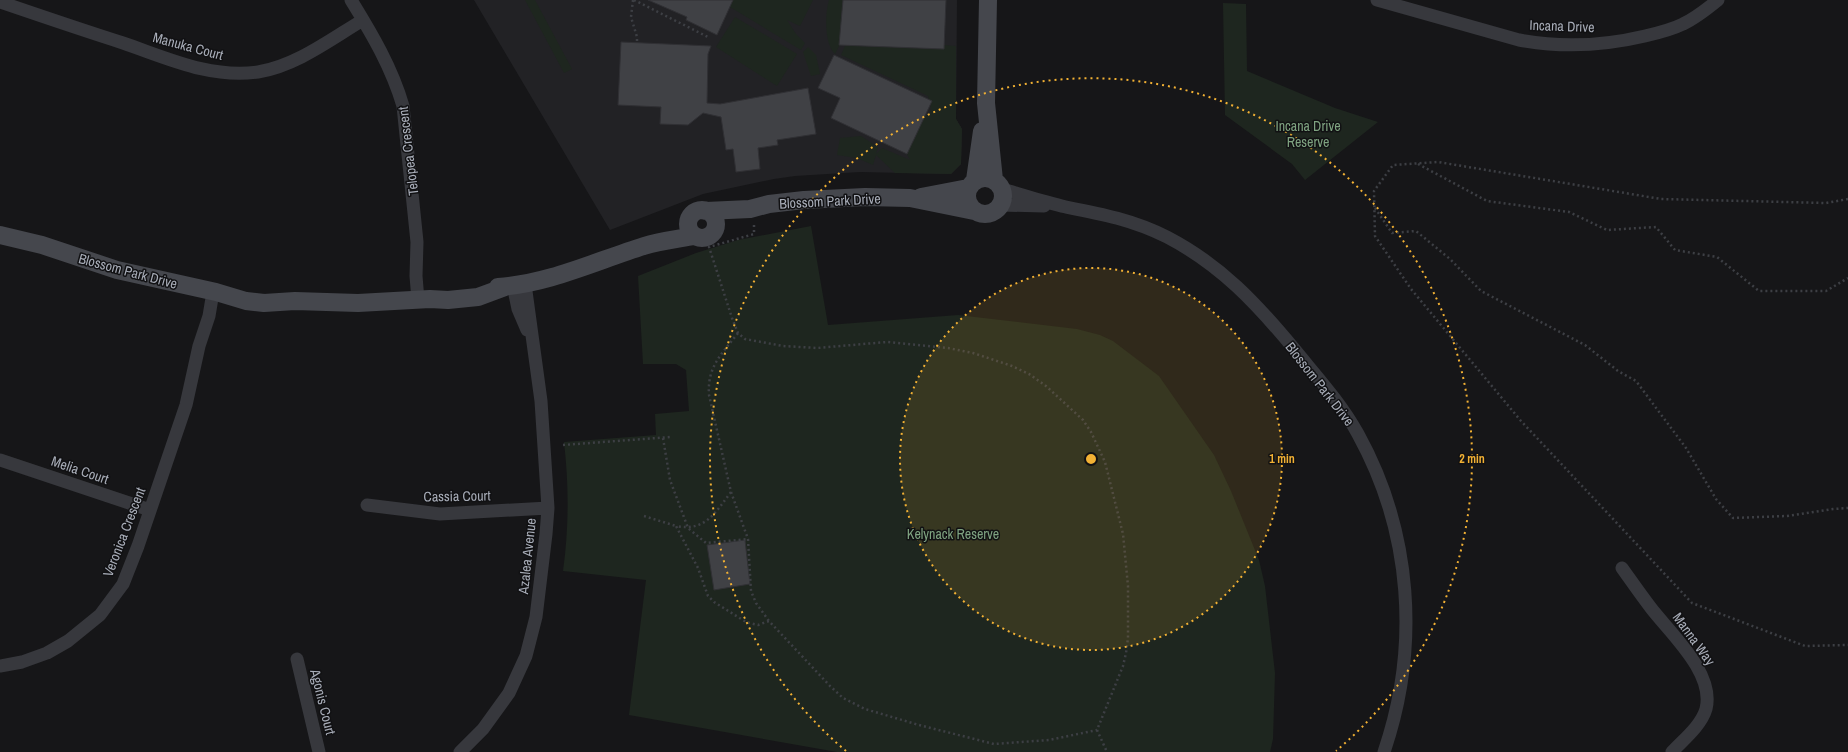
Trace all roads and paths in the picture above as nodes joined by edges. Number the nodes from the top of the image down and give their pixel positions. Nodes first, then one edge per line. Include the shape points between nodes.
1 (352, 0) edge
2 (633, 0) edge
3 (988, 0) edge
4 (1376, 0) edge
5 (1718, 0) edge
6 (0, 2) edge
7 (363, 20) junction
8 (708, 37) dead end
9 (637, 43) dead end
10 (986, 103) junction
11 (1418, 164) junction
12 (971, 184) junction
13 (999, 191) junction
14 (910, 198) junction
15 (1848, 199) edge
16 (1374, 208) junction
17 (974, 211) junction
18 (698, 213) junction
19 (752, 217) junction
20 (0, 227) edge
21 (714, 230) junction
22 (0, 235) edge
23 (694, 236) junction
24 (42, 245) junction
25 (646, 245) junction
26 (1848, 278) edge
27 (515, 285) junction
28 (211, 292) junction
29 (425, 299) junction
30 (738, 333) junction
31 (670, 437) dead end
32 (663, 438) junction
33 (563, 445) dead end
34 (0, 460) edge
35 (731, 492) junction
36 (367, 505) dead end
37 (548, 508) junction
38 (1848, 508) edge
39 (150, 510) junction
40 (644, 516) dead end
41 (676, 526) junction
42 (688, 528) junction
43 (748, 539) junction
44 (1622, 568) dead end
45 (769, 621) junction
46 (1848, 645) edge
47 (296, 659) dead end
48 (0, 666) edge
49 (1098, 730) junction
50 (319, 752) edge
51 (460, 752) edge
52 (1107, 752) edge
53 (1384, 752) edge
54 (1672, 752) edge

1 - 7 street, Telopea Crescent
2 - 8 path
2 - 9 path via 631,17
3 - 10 street
4 - 5 street, Incana Drive via 1536,44 1576,46 1620,41 1669,30 1698,16
6 - 7 street, Manuka Court via 187,65 232,73 259,72 290,62
7 - 29 street, Telopea Crescent via 387,63 403,106 417,242 416,276
10 - 12 street
10 - 13 street
11 - 15 path via 1438,162 1661,198 1826,203
11 - 16 path via 1393,165 1374,191
11 - 26 path via 1487,201 1569,212 1607,230 1656,227 1675,250 1717,257 1759,291 1826,291
12 - 13 street via 984,178
12 - 14 street, Blossom Park Drive
12 - 17 street via 967,201
13 - 17 street via 997,210 986,215
13 - 53 street, Blossom Park Drive via 1104,214 1146,228 1186,248 1222,272 1241,289 1329,391 1358,434 1379,479 1400,552 1405,583 1407,630 1401,686
14 - 17 street, Blossom Park Drive
14 - 19 street, Blossom Park Drive via 834,198 769,204
16 - 38 path via 1392,233 1416,231 1450,259 1481,291 1585,345 1618,371 1636,381 1686,448 1716,499 1733,518 1787,516
16 - 46 path via 1375,236 1411,289 1521,421 1692,603 1805,646
18 - 19 street, Blossom Park Drive
18 - 21 street via 710,213 715,220
18 - 23 street via 688,225
18 - 25 street, Blossom Park Drive
19 - 21 street, Blossom Park Drive
19 - 30 path via 754,234 709,247
20 - 24 street, Blossom Park Drive
21 - 23 street, Blossom Park Drive via 706,237
22 - 24 street, Blossom Park Drive
23 - 25 street, Blossom Park Drive
24 - 28 street, Blossom Park Drive via 117,270
25 - 27 street, Blossom Park Drive via 573,270
27 - 29 street, Blossom Park Drive via 445,292
27 - 37 street, Azalea Avenue via 518,309 531,341 537,369
28 - 29 street, Blossom Park Drive via 246,292 295,301 358,303
28 - 39 street, Veronica Crescent via 200,314 199,346 186,405
30 - 35 path via 712,369 708,385 714,424
30 - 49 path via 753,342 782,346 816,348 887,342 973,353 1029,374 1083,420 1105,462 1123,534 1128,586 1126,652
31 - 32 path
32 - 33 path
32 - 42 path via 670,480
34 - 39 street, Melia Court
35 - 42 path via 706,522
35 - 43 path
36 - 37 street, Cassia Court via 440,514
37 - 51 street, Azalea Avenue via 536,617 526,656 509,693 497,711
39 - 48 street, Veronica Crescent via 123,584 100,615 68,641 47,653 22,662
40 - 41 path
41 - 42 path
41 - 45 path via 698,568 708,596 746,622 758,625
42 - 43 path via 706,543
43 - 45 path via 751,592 756,604
44 - 54 street, Manna Way via 1646,603 1693,661 1704,681 1704,715
45 - 49 path via 843,698 865,709 994,744 1049,740
47 - 50 street, Agonis Court
49 - 52 path

